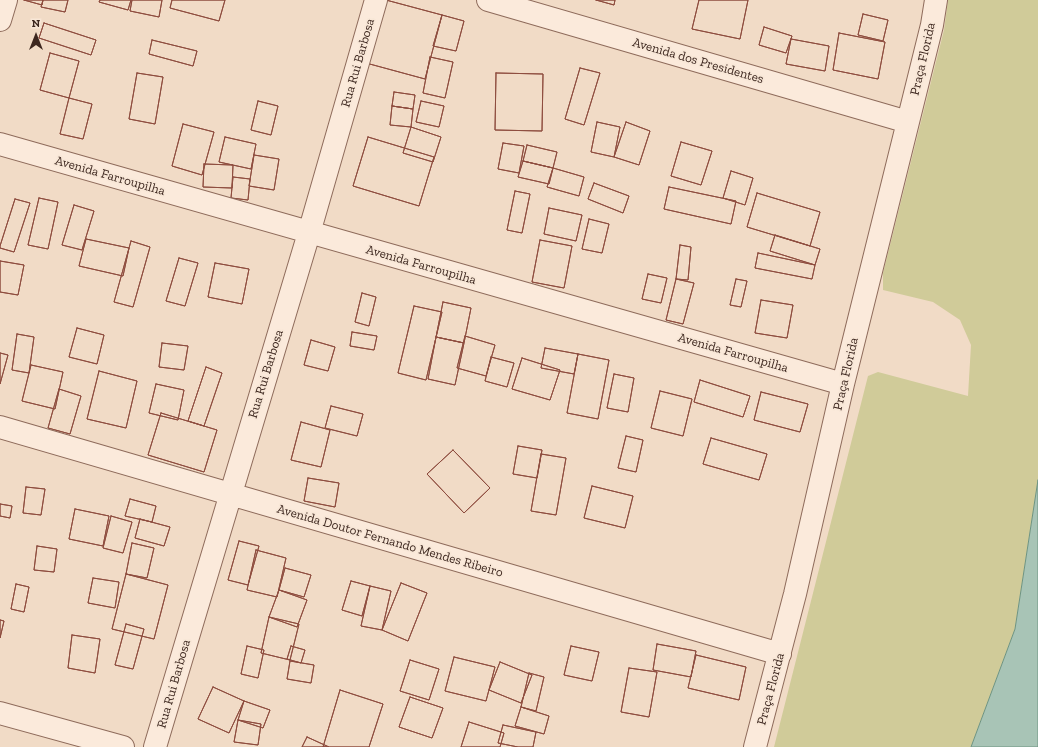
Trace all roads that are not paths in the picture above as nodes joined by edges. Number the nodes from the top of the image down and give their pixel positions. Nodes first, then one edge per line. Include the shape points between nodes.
1 (6, 0) edge
2 (376, 0) edge
3 (488, 0) edge
4 (936, 0) edge
5 (0, 20) edge
6 (908, 122) junction
7 (0, 144) edge
8 (309, 233) junction
9 (843, 384) junction
10 (0, 427) edge
11 (229, 495) junction
12 (780, 654) junction
13 (0, 713) edge
14 (123, 747) edge
15 (155, 747) edge
16 (755, 747) edge

1 - 5 street
2 - 8 street, Rua Rui Barbosa
3 - 6 street, Avenida dos Presidentes
4 - 6 street, Praça Florida
6 - 9 street, Praça Florida
7 - 8 street, Avenida Farroupilha
8 - 9 street, Avenida Farroupilha
8 - 11 street, Rua Rui Barbosa
9 - 12 street, Praça Florida
10 - 11 street, Avenida Doutor Fernando Mendes Ribeiro
11 - 12 street, Avenida Doutor Fernando Mendes Ribeiro
11 - 15 street, Rua Rui Barbosa
12 - 16 street, Praça Florida
13 - 14 street

